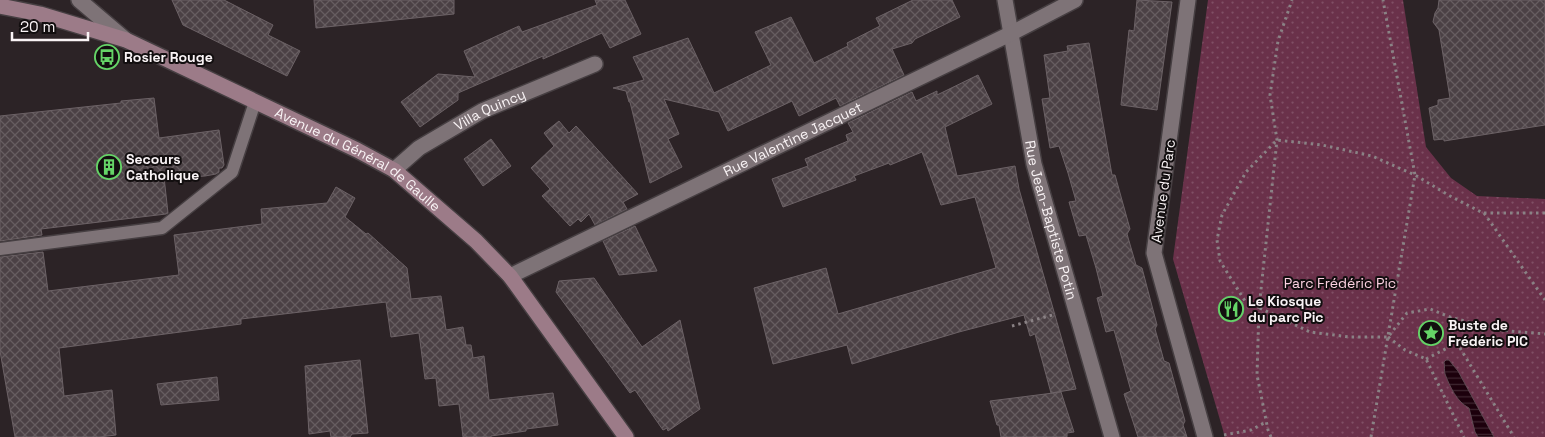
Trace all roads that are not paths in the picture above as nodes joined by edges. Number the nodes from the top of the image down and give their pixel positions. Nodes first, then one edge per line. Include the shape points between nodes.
1 (79, 0) edge
2 (1005, 0) edge
3 (1075, 0) edge
4 (1188, 0) edge
5 (0, 6) edge
6 (1012, 33) junction
7 (126, 40) junction
8 (595, 64) dead end
9 (255, 102) junction
10 (394, 170) junction
11 (0, 249) edge
12 (510, 276) junction
13 (1204, 435) edge
14 (626, 437) edge
15 (1112, 437) edge

1 - 7 street
2 - 6 street, Rue Jean-Baptiste Potin
3 - 6 street, Rue Valentine Jacquet
4 - 13 street, Avenue du Parc via 1154,253
5 - 7 main road, Avenue du Général de Gaulle via 40,14
6 - 12 street, Rue Valentine Jacquet
6 - 15 street, Rue Jean-Baptiste Potin via 1034,164
7 - 9 main road, Avenue du Général de Gaulle
8 - 10 street, Villa Quincy via 482,111 419,148
9 - 10 main road, Avenue du Général de Gaulle
9 - 11 lane via 232,172 162,228
10 - 12 main road, Avenue du Général de Gaulle via 476,241
12 - 14 main road, Avenue du Général de Gaulle

